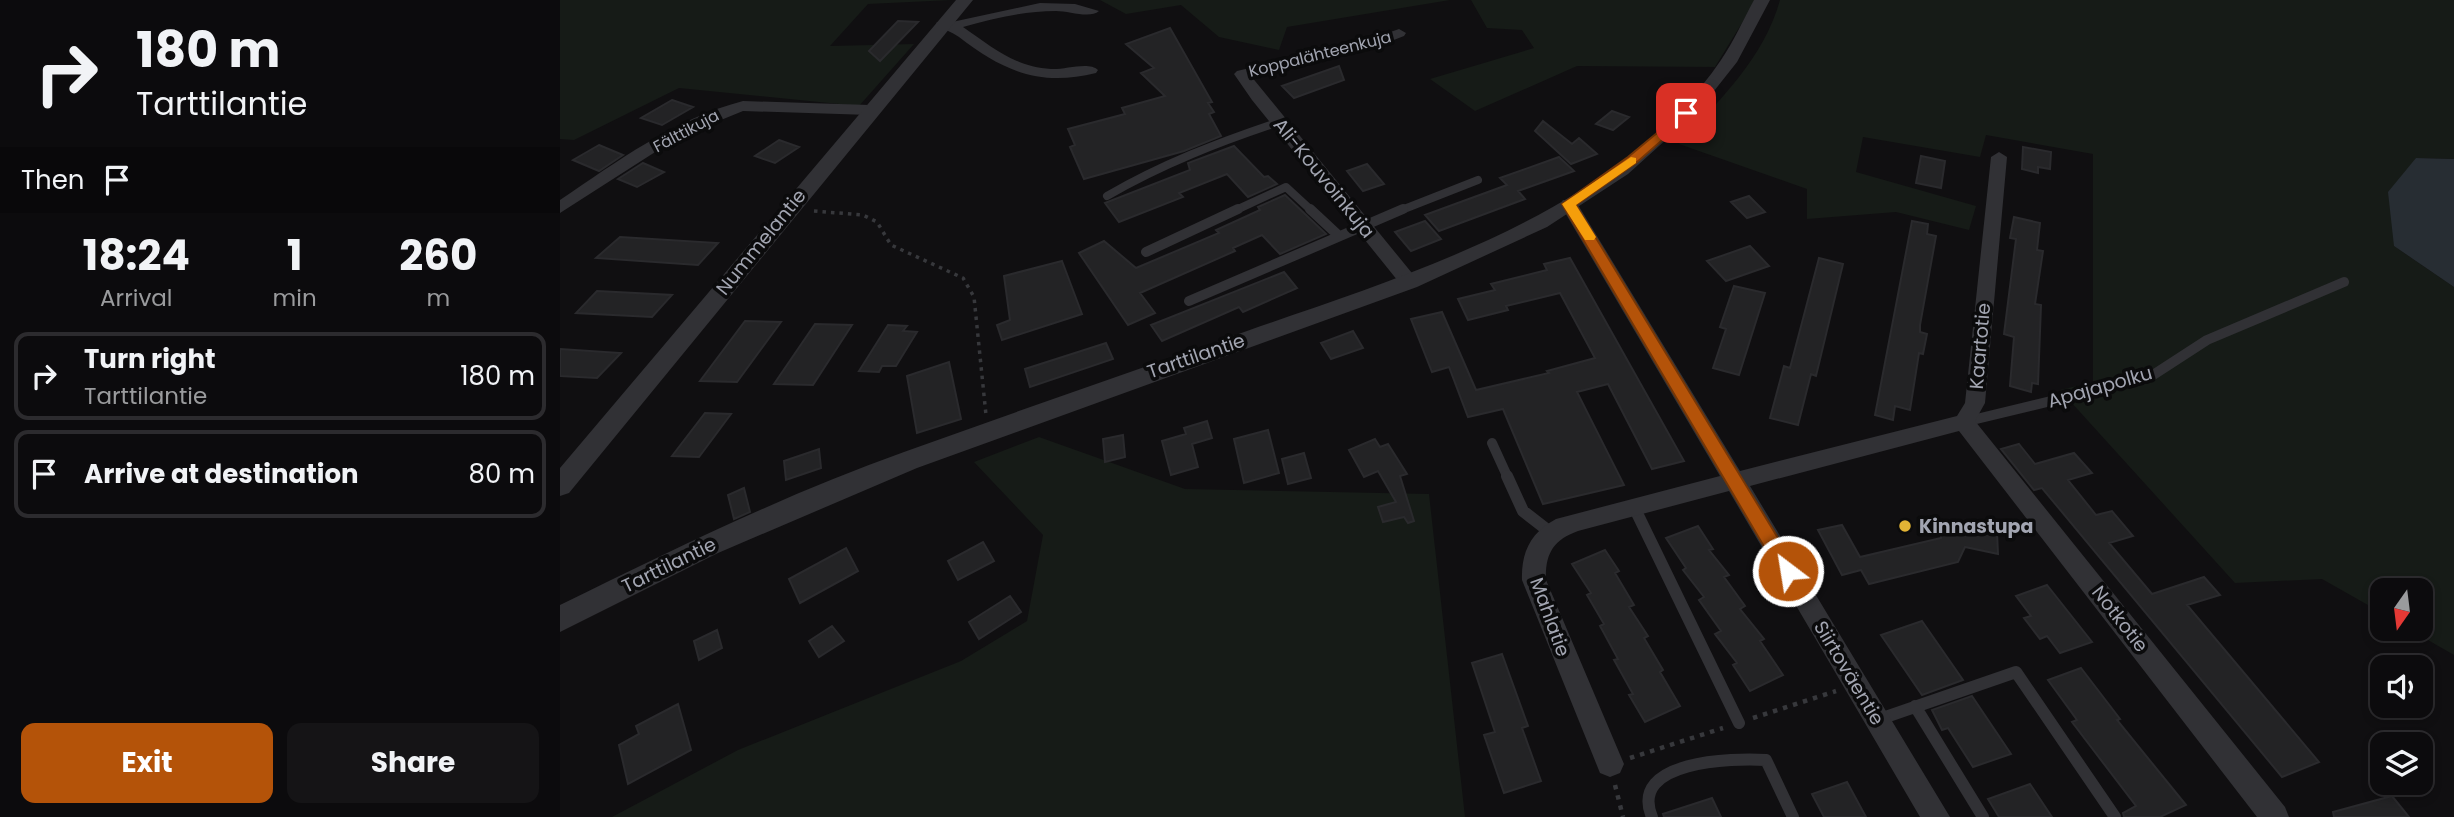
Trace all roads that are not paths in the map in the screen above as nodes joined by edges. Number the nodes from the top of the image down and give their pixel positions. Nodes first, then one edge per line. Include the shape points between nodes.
1 (965, 0) edge
2 (1762, 0) edge
3 (1092, 11) dead end
4 (948, 25) junction
5 (1399, 33) dead end
6 (1091, 70) dead end
7 (1241, 74) joint
8 (870, 110) junction
9 (1279, 122) junction
10 (1999, 157) dead end
11 (1479, 180) dead end
12 (1107, 195) dead end
13 (1569, 204) junction
14 (560, 208) edge
15 (1363, 225) junction
16 (1339, 236) junction
17 (1146, 252) dead end
18 (1409, 282) junction
19 (2344, 282) dead end
20 (1189, 301) dead end
21 (1964, 422) junction
22 (1492, 443) dead end
23 (1734, 480) junction
24 (560, 486) edge
25 (1633, 507) junction
26 (1550, 533) junction
27 (560, 620) edge
28 (1915, 706) junction
29 (1877, 720) junction
30 (1739, 723) dead end
31 (1610, 764) road end
32 (1652, 817) edge
33 (1793, 817) edge
34 (1936, 817) edge
35 (1983, 817) edge
36 (2115, 817) edge
37 (2275, 817) edge

1 - 4 street, Nummelantie
2 - 13 street, Tarttilantie via 1725,68 1686,113 1632,160
3 - 4 street via 1074,6 1018,11
4 - 6 street via 989,54 1032,71 1069,76
4 - 8 street, Nummelantie
5 - 7 street, Koppalähteenkuja
7 - 9 street, Ali-Kouvoinkuja
8 - 14 street, Fälttikuja via 743,106 722,110 670,137
8 - 24 street, Nummelantie
9 - 12 lane via 1211,145
9 - 15 street, Ali-Kouvoinkuja
10 - 21 street, Kaartotie via 1975,402
11 - 15 lane
13 - 18 street, Tarttilantie via 1456,264
13 - 23 street, Siirtoväentie
15 - 16 lane
15 - 18 street, Ali-Kouvoinkuja
16 - 17 lane via 1286,187
16 - 20 lane
18 - 27 street, Tarttilantie via 988,430 708,545
19 - 21 lane, Apajapolku via 2207,340 2150,377
21 - 23 street
21 - 37 street, Notkotie
22 - 26 lane via 1523,511
23 - 25 street
23 - 29 street, Siirtoväentie
25 - 26 street
25 - 30 lane
26 - 31 street, Mahlatie via 1536,550 1534,580
28 - 29 lane
28 - 35 lane
28 - 36 lane via 2016,672
29 - 34 street, Siirtoväentie
32 - 33 lane via 1647,805 1655,785 1696,764 1735,757 1766,760

